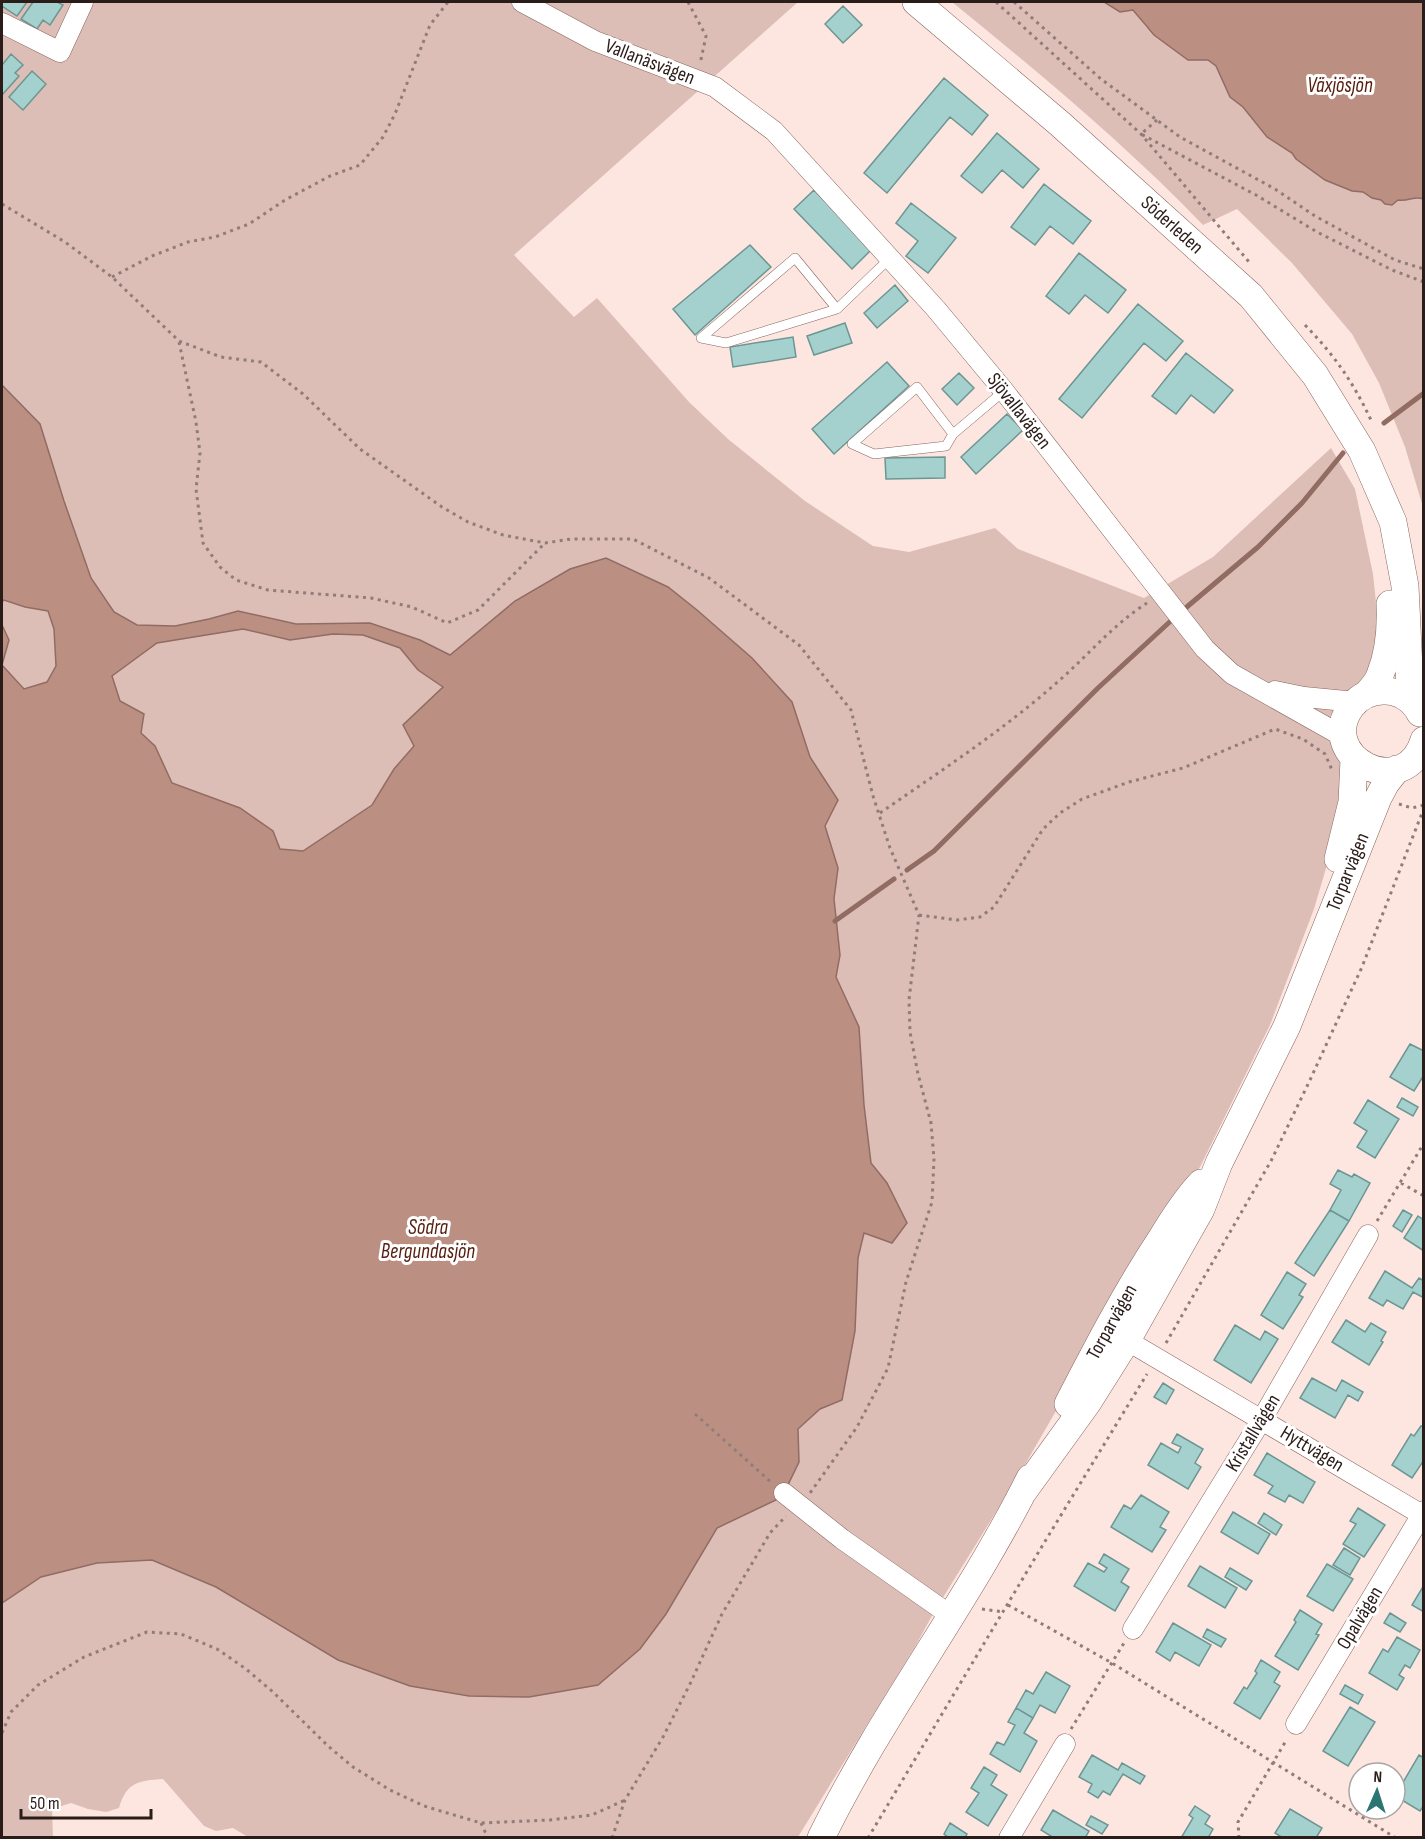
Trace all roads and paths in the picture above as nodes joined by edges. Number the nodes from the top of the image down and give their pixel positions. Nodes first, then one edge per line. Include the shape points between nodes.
1 (83, 2) edge
2 (448, 2) edge
3 (522, 2) edge
4 (688, 2) edge
5 (916, 2) edge
6 (1014, 2) edge
7 (2, 23) edge
8 (697, 80) junction
9 (1157, 120) junction
10 (774, 131) joint
11 (2, 204) edge
12 (890, 258) junction
13 (1424, 269) edge
14 (112, 277) junction
15 (1424, 282) edge
16 (837, 309) junction
17 (179, 341) junction
18 (1004, 391) junction
19 (954, 434) junction
20 (1378, 490) junction
21 (544, 543) junction
22 (1171, 606) junction
23 (1262, 689) junction
24 (1362, 698) junction
25 (1419, 713) edge
26 (1424, 740) edge
27 (1344, 756) junction
28 (1408, 768) edge
29 (1424, 808) edge
30 (880, 813) junction
31 (919, 915) junction
32 (1306, 979) junction
33 (1424, 1143) edge
34 (1401, 1183) junction
35 (1424, 1196) edge
36 (1368, 1235) joint
37 (1117, 1334) junction
38 (1158, 1357) junction
39 (695, 1414) dead end
40 (1262, 1419) junction
41 (791, 1499) junction
42 (1423, 1514) edge
43 (1008, 1605) junction
44 (950, 1616) junction
45 (1133, 1629) joint
46 (1112, 1663) junction
47 (1296, 1724) joint
48 (2, 1733) edge
49 (1065, 1744) joint
50 (1274, 1762) junction
51 (842, 1795) junction
52 (625, 1800) junction
53 (481, 1823) junction
54 (1393, 1837) edge
55 (488, 1838) edge
56 (612, 1838) edge
57 (811, 1838) edge
58 (821, 1838) edge
59 (868, 1838) edge
60 (1009, 1838) edge
61 (1239, 1838) edge

1 - 7 street via 60,52
2 - 14 path via 430,25 383,137 360,165 330,176 249,224 188,242
3 - 8 street, Vallanäsvägen via 595,41
4 - 8 path via 706,36
5 - 20 street, Söderleden via 1059,123 1251,296 1315,375 1362,451
6 - 9 path via 1101,79
8 - 10 street, Vallanäsvägen via 715,87
9 - 13 path via 1315,216 1395,260
9 - 15 path via 1141,134 1317,232
10 - 12 street, Sjövallavägen
11 - 14 path via 65,242
12 - 16 lane
12 - 18 street, Sjövallavägen
14 - 17 path
16 - 16 lane via 795,258 701,338 726,343
17 - 21 path via 221,357 261,362 303,394 360,449 442,507 503,535
17 - 21 path via 200,453 196,489 204,543 220,567 236,580 268,590 381,600 412,607 447,623 478,610
18 - 19 lane
18 - 22 street, Sjövallavägen
19 - 19 lane via 917,387 852,444 874,454 946,446
20 - 24 street, Söderleden via 1390,616 1380,677
20 - 25 street, Söderleden via 1391,514 1406,586 1410,689
21 - 30 path via 571,538 633,539 708,578 799,645 851,710
22 - 23 street, Sjövallavägen via 1218,662
22 - 30 path via 1128,615 1062,679
23 - 24 street, Sjövallavägen via 1304,697
23 - 27 street, Sjövallavägen
24 - 25 street via 1380,691 1393,692 1405,697
24 - 27 street, Torparvägen via 1345,721
26 - 28 street, Torparvägen
27 - 28 street via 1382,772
27 - 31 path via 1325,754 1275,729 1183,768 1082,799 1043,829 994,907 980,917 957,920
27 - 32 street, Torparvägen via 1353,790 1349,816
28 - 32 street, Torparvägen via 1378,798
29 - 38 path via 1362,968 1271,1161
30 - 31 path via 890,848
31 - 41 path via 909,1000 910,1032 931,1123 932,1202 906,1282 888,1368 857,1427 816,1486
32 - 37 street, Torparvägen via 1219,1162 1202,1209
33 - 34 path
34 - 35 path
34 - 36 path
36 - 40 street, Kristallvägen
37 - 38 street, Hyttvägen
37 - 44 street, Torparvägen via 1088,1402 1023,1492
38 - 40 street, Hyttvägen
38 - 43 path
39 - 41 path
40 - 42 street, Hyttvägen
40 - 45 street, Kristallvägen
41 - 44 street
41 - 52 path via 722,1614 663,1737
42 - 47 street, Opalvägen
43 - 46 path
43 - 59 path
44 - 51 street, Torparvägen
45 - 46 path
46 - 49 path
46 - 50 path
47 - 50 path
48 - 53 path via 11,1712 38,1685 84,1657 147,1632 181,1634 217,1649 246,1670 328,1746 381,1785 424,1806
49 - 60 street
50 - 54 path
50 - 61 path via 1238,1822
51 - 57 street, Torparvägen
51 - 58 street, Torparvägen
52 - 53 path via 592,1815
52 - 56 path
53 - 55 path

